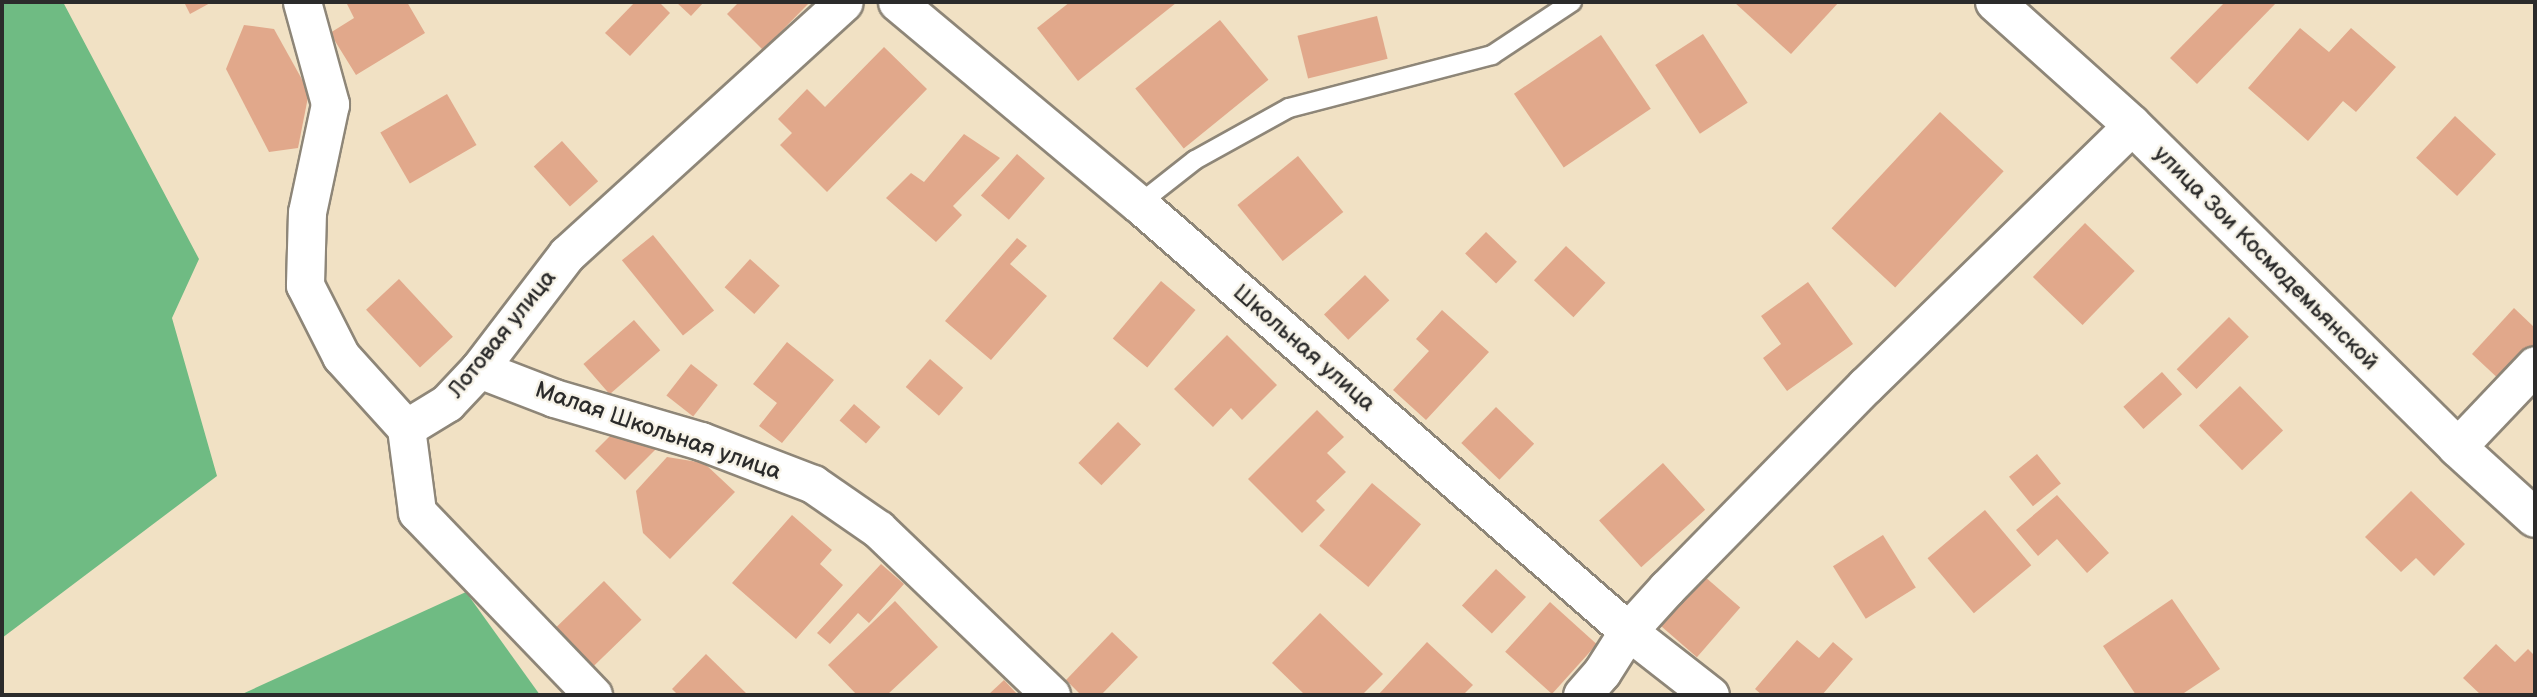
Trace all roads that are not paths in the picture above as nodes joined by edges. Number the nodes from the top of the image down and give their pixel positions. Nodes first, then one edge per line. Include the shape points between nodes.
1 (302, 2) edge
2 (844, 2) edge
3 (897, 2) edge
4 (1572, 2) edge
5 (1994, 2) edge
6 (2132, 125) junction
7 (1139, 204) junction
8 (2535, 365) edge
9 (480, 369) junction
10 (406, 428) junction
11 (2457, 447) junction
12 (2535, 518) edge
13 (1628, 631) junction
14 (593, 695) edge
15 (1051, 695) edge
16 (1582, 695) edge
17 (1710, 695) edge

1 - 10 street via 330,104 307,212 305,285 341,356
2 - 9 street, Лотовая улица via 567,254
3 - 7 street, Школьная улица
4 - 7 lane via 1492,55 1289,108 1195,160
5 - 6 street, улица Зои Космодемьянской
6 - 11 street, улица Зои Космодемьянской
6 - 13 street via 1865,386
7 - 13 street, Школьная улица
8 - 11 street
9 - 10 street, Лотовая улица via 447,403
9 - 15 street, Малая Школьная улица via 554,398 701,440 813,484 878,529
10 - 14 street via 417,512
11 - 12 street, улица Зои Космодемьянской
13 - 16 street
13 - 17 street, Школьная улица

